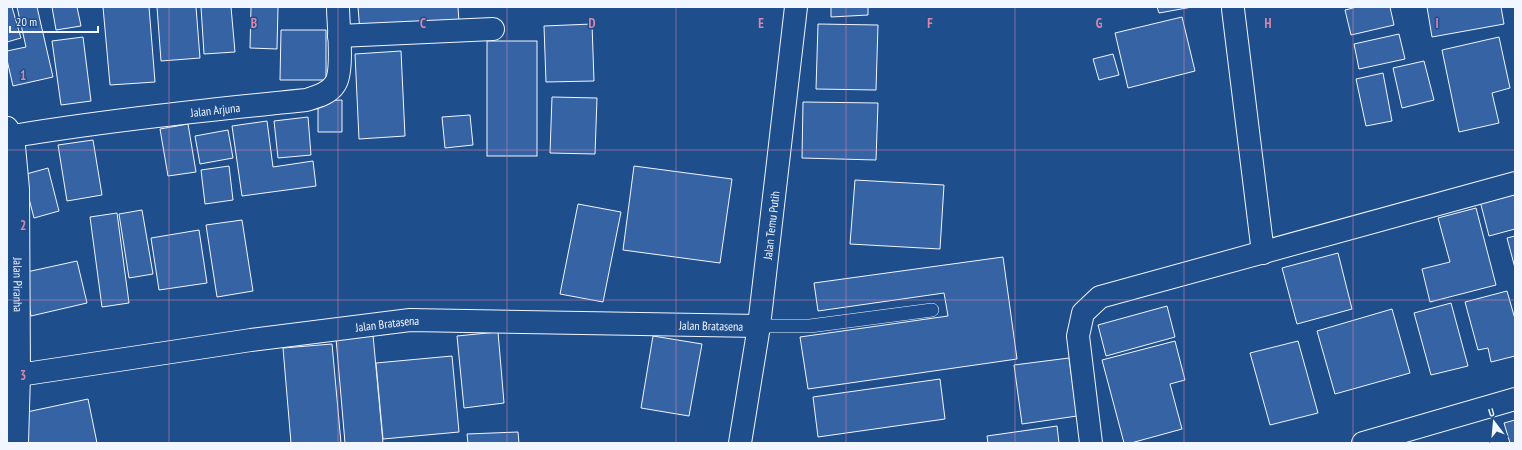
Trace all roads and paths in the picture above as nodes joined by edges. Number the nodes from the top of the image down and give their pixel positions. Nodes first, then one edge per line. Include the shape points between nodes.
1 (338, 7) edge
2 (796, 7) edge
3 (1232, 9) dead end
4 (493, 29) dead end
5 (339, 36) junction
6 (10, 132) edge
7 (1515, 183) edge
8 (1263, 253) junction
9 (932, 310) dead end
10 (759, 326) junction
11 (19, 376) junction
12 (1515, 399) edge
13 (17, 443) edge
14 (740, 443) edge
15 (1091, 443) edge
16 (1363, 443) edge

1 - 5 street, Jalan Arjuna
2 - 10 street, Jalan Temu Putih
3 - 8 street
4 - 5 street
5 - 6 street, Jalan Arjuna via 340,73 335,85 324,94 306,100
6 - 11 street, Jalan Piranha via 18,189
7 - 8 street
8 - 15 street via 1100,297 1083,313 1078,336
9 - 10 lane via 810,326
10 - 11 street, Jalan Bratasena via 410,320 251,340
10 - 14 street, Jalan Temu Putih
11 - 13 street, Jalan Piranha
12 - 16 street

